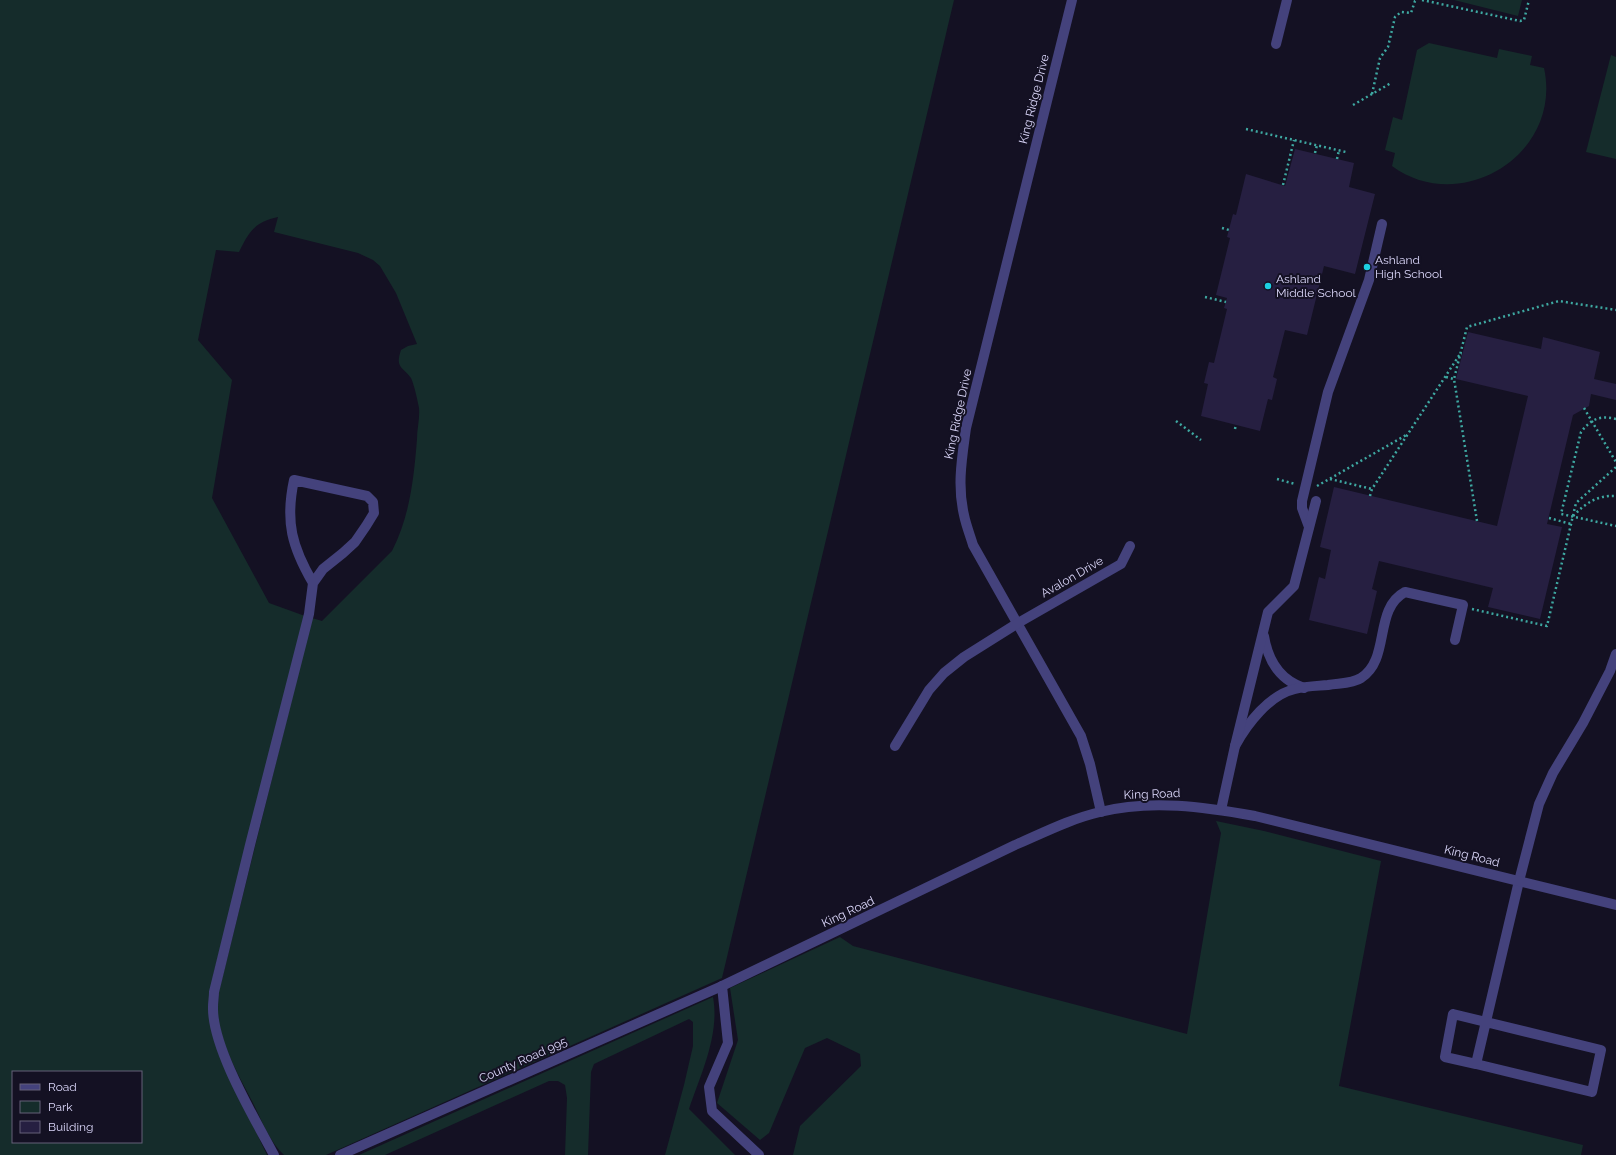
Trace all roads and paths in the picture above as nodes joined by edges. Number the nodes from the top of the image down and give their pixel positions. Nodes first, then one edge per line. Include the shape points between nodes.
1 (1072, 0) edge
2 (1287, 0) edge
3 (1417, 0) edge
4 (1422, 0) edge
5 (1529, 0) edge
6 (1276, 44) dead end
7 (1391, 83) dead end
8 (1372, 94) junction
9 (1353, 105) dead end
10 (1246, 129) dead end
11 (1294, 140) junction
12 (1317, 145) junction
13 (1339, 150) junction
14 (1346, 152) dead end
15 (1315, 154) dead end
16 (1337, 159) dead end
17 (1283, 185) dead end
18 (1382, 224) dead end
19 (1222, 228) dead end
20 (1229, 230) dead end
21 (1205, 297) dead end
22 (1226, 302) dead end
23 (1616, 310) edge
24 (1461, 354) junction
25 (1446, 377) junction
26 (1454, 379) junction
27 (1584, 408) dead end
28 (1616, 419) edge
29 (1176, 421) dead end
30 (1592, 421) junction
31 (1236, 424) dead end
32 (1235, 429) dead end
33 (1408, 433) junction
34 (1201, 440) dead end
35 (1616, 462) edge
36 (1616, 467) edge
37 (1277, 479) dead end
38 (1330, 479) junction
39 (1295, 484) dead end
40 (1314, 489) dead end
41 (1372, 489) junction
42 (1370, 496) dead end
43 (1616, 496) edge
44 (1316, 501) dead end
45 (1561, 514) junction
46 (1573, 516) junction
47 (1549, 518) dead end
48 (1477, 521) dead end
49 (1560, 521) junction
50 (1571, 524) junction
51 (1616, 526) edge
52 (1309, 527) junction
53 (1130, 546) dead end
54 (314, 583) junction
55 (1472, 609) dead end
56 (1018, 623) junction
57 (1264, 630) junction
58 (1455, 640) dead end
59 (1616, 654) edge
60 (1304, 688) junction
61 (895, 746) dead end
62 (1235, 746) junction
63 (1221, 810) junction
64 (1101, 812) junction
65 (1519, 881) junction
66 (1616, 905) edge
67 (719, 987) junction
68 (1486, 1022) junction
69 (1476, 1064) junction
70 (274, 1155) edge
71 (340, 1155) edge
72 (758, 1155) edge

1 - 56 street, King Ridge Drive via 966,428 960,470 960,493 973,545
2 - 6 street
3 - 8 path via 1411,13 1401,12 1395,17 1388,48 1380,58
4 - 5 path via 1520,21 1524,20
7 - 8 path
8 - 9 path
10 - 11 path
11 - 12 path
11 - 17 path
12 - 13 path
12 - 15 path
13 - 14 path
13 - 16 path
18 - 52 street via 1369,280 1328,392 1302,508
19 - 20 path
21 - 22 path
23 - 24 path via 1559,301 1542,305 1467,327
24 - 25 path
24 - 26 path
25 - 26 path
25 - 33 path
26 - 48 path
27 - 30 path
28 - 30 path via 1602,418
29 - 34 path
30 - 35 path
30 - 45 path via 1581,432
31 - 32 path
33 - 38 path
33 - 41 path
36 - 46 path via 1576,503
37 - 39 path
38 - 40 path
38 - 41 path
41 - 42 path
43 - 46 path via 1595,499
44 - 52 street
45 - 46 path
45 - 49 path
46 - 50 path
46 - 51 path
47 - 49 path
49 - 50 path
50 - 55 path via 1547,626
52 - 57 street via 1294,586 1268,612
53 - 56 street, Avalon Drive via 1121,564
54 - 54 street via 296,548 291,529 290,510 294,480 367,496 373,502 374,513 366,526 343,553 323,569
54 - 70 street via 309,614 218,975 212,1008 217,1034 226,1059
56 - 61 street, Avalon Drive via 964,657 944,673 930,690
56 - 64 street, King Ridge Drive via 1081,736
57 - 60 street via 1267,650 1275,667 1283,677
57 - 62 street
58 - 60 street via 1463,606 1405,592 1398,595 1388,611 1375,661 1367,673 1353,682
59 - 65 street via 1610,671 1546,787
60 - 62 street via 1282,694 1270,703 1251,720
62 - 63 street
63 - 64 street, King Road via 1170,805 1125,807
63 - 65 street, King Road via 1255,816
64 - 67 street, King Road via 1060,825 1015,845
65 - 66 street, King Road
65 - 68 street
67 - 71 street, County Road 995
67 - 72 street via 728,1043 709,1087 712,1111
68 - 69 street
68 - 69 street via 1453,1014 1444,1057
68 - 69 street via 1602,1050 1592,1092

